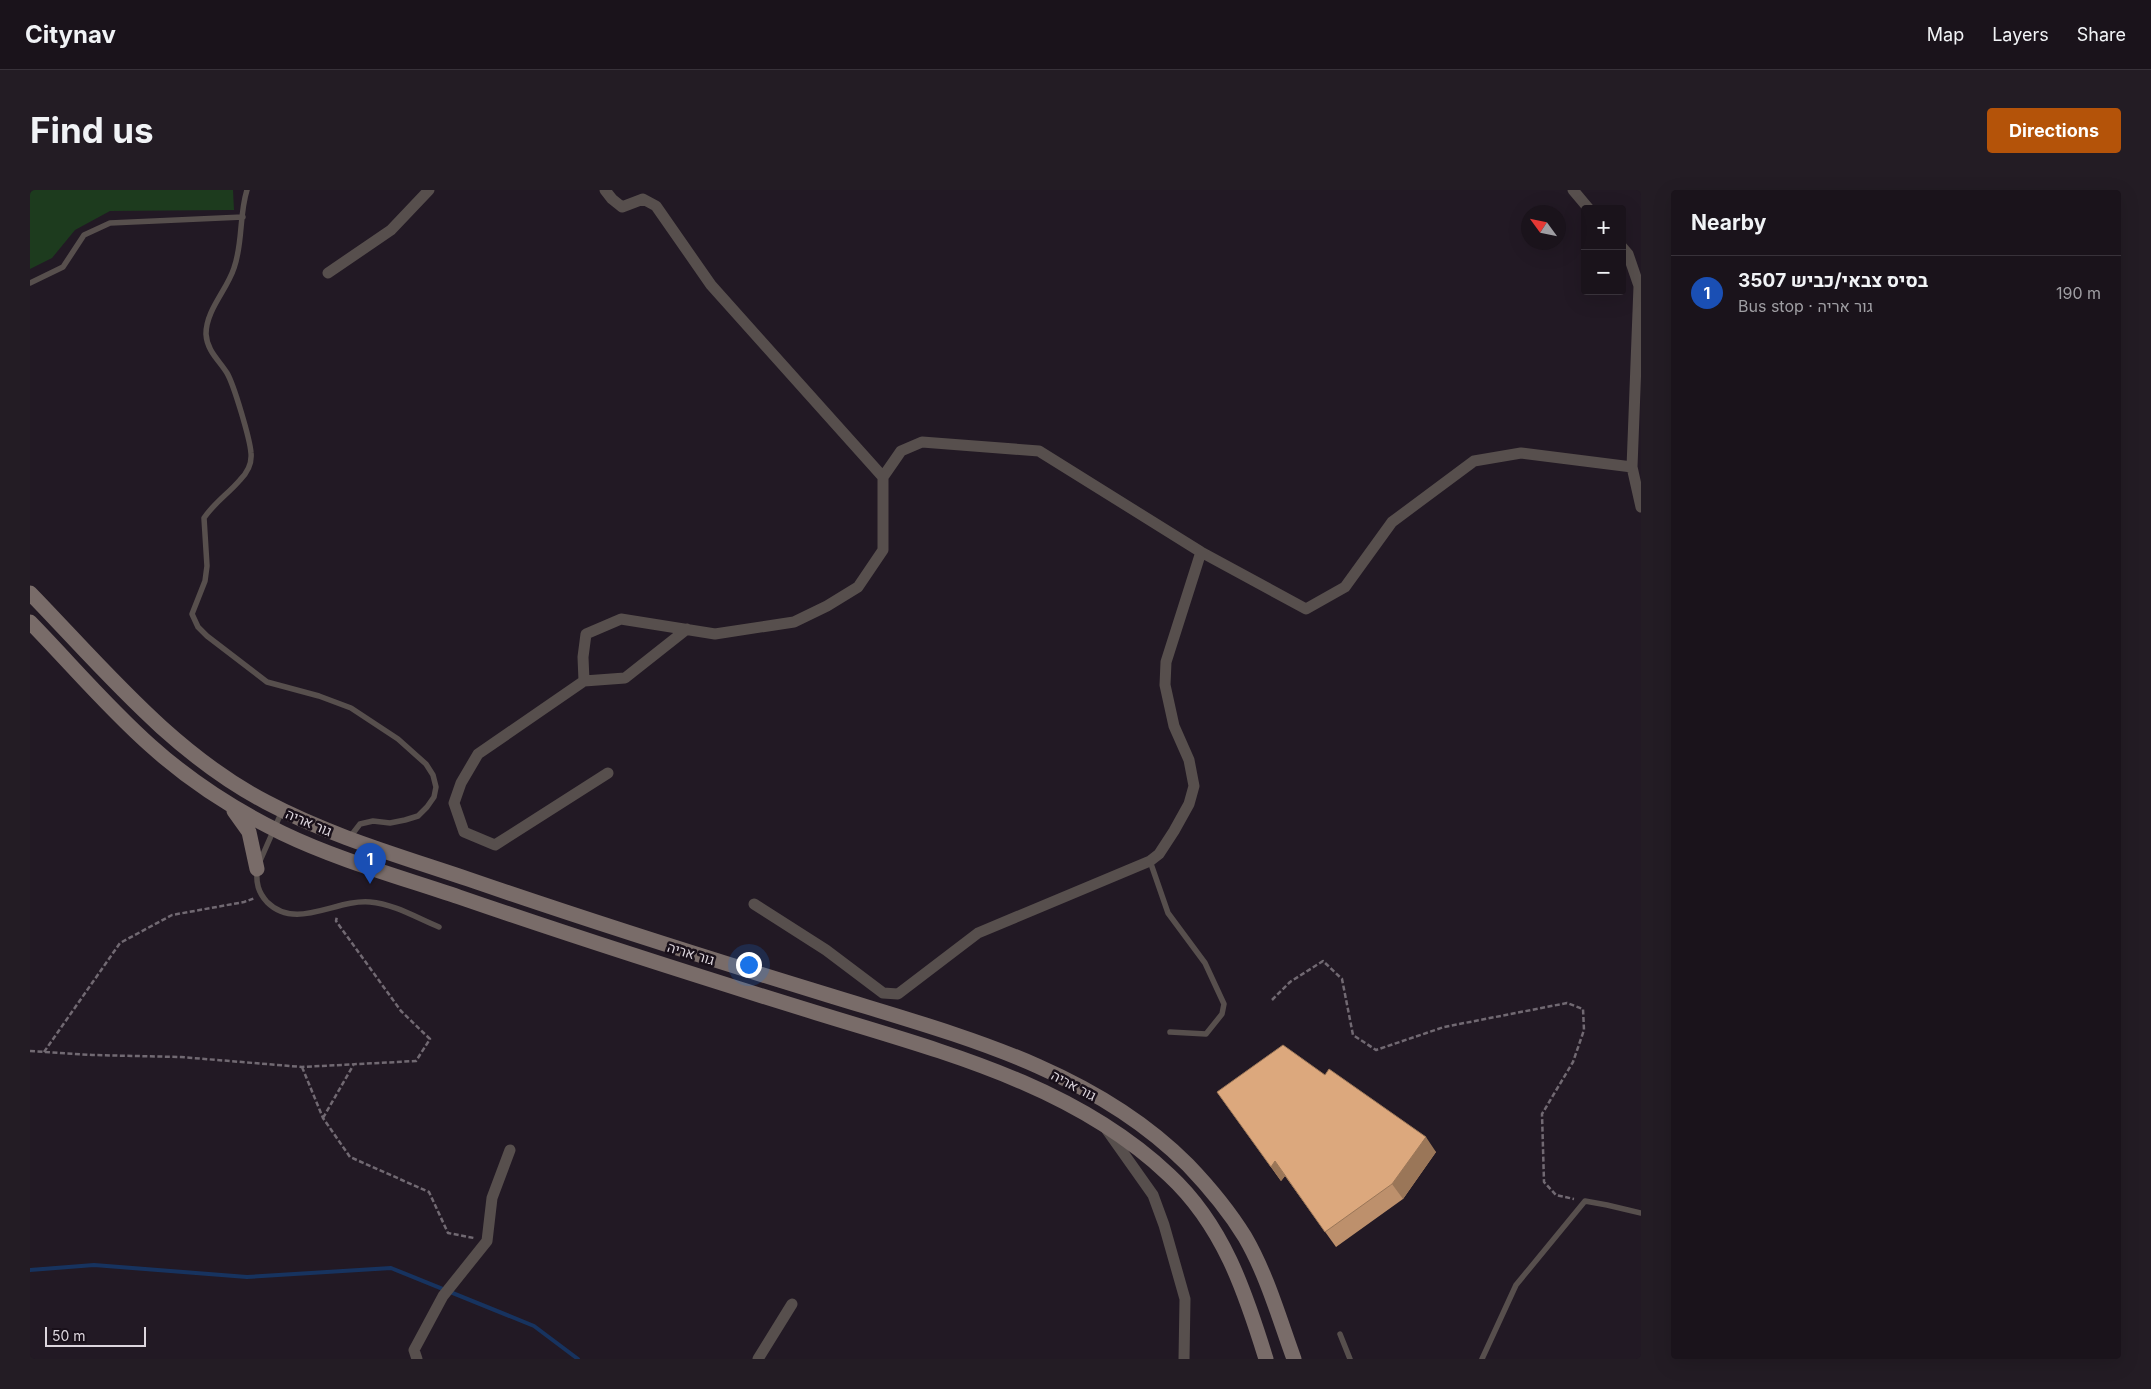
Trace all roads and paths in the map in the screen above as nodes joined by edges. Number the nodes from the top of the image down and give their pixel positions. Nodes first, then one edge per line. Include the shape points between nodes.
1 (247, 190) edge
2 (429, 190) edge
3 (605, 190) edge
4 (1573, 190) edge
5 (1586, 205) edge
6 (243, 217) junction
7 (1625, 250) edge
8 (328, 273) dead end
9 (30, 283) edge
10 (1632, 467) junction
11 (883, 477) junction
12 (1641, 507) edge
13 (1201, 552) junction
14 (30, 593) edge
15 (30, 622) edge
16 (687, 629) junction
17 (584, 681) junction
18 (608, 773) dead end
19 (228, 804) junction
20 (282, 811) junction
21 (275, 829) junction
22 (348, 838) junction
23 (1150, 861) junction
24 (257, 869) junction
25 (262, 896) junction
26 (754, 904) dead end
27 (338, 906) junction
28 (439, 927) dead end
29 (1272, 1000) dead end
30 (1170, 1032) dead end
31 (30, 1051) edge
32 (44, 1052) junction
33 (354, 1064) junction
34 (302, 1067) junction
35 (323, 1118) junction
36 (1102, 1123) junction
37 (510, 1150) dead end
38 (1585, 1201) junction
39 (1641, 1213) edge
40 (487, 1241) junction
41 (792, 1304) dead end
42 (1340, 1334) dead end
43 (417, 1359) edge
44 (758, 1359) edge
45 (1184, 1359) edge
46 (1266, 1359) edge
47 (1294, 1359) edge
48 (1350, 1359) edge
49 (1482, 1359) edge

1 - 6 lane
2 - 8 street via 392,230
3 - 11 street via 622,206 643,199 656,206 711,285
4 - 5 street
6 - 9 lane via 101,226 84,235 64,267
6 - 22 lane via 234,268 208,321 206,335 212,355 228,374 247,432 250,464 241,480 218,500 204,518 207,566 205,581 192,614 207,636 267,682 351,708 398,739 433,774 434,797 418,816 390,823 373,820 360,824
7 - 10 street via 1639,286
10 - 12 street
10 - 13 street via 1522,453 1474,461 1392,522 1345,588 1306,609
11 - 13 street via 901,451 922,442 1040,451
11 - 16 street via 883,550 858,586 794,622 715,634
13 - 23 street via 1166,662 1164,685 1174,726 1189,760 1194,786 1189,804 1174,831 1159,854
14 - 20 main road, גור אריה via 164,731 218,773
15 - 19 main road, גור אריה via 151,746
16 - 17 street via 625,678
16 - 17 street via 621,619 586,634
17 - 18 street via 478,754 461,783 454,803 464,832 495,845
19 - 21 main road, גור אריה
19 - 24 main road via 249,832
20 - 21 lane
20 - 22 main road, גור אריה
21 - 24 lane
21 - 36 main road, גור אריה via 342,857 612,950 971,1062 1053,1095
22 - 47 main road, גור אריה via 618,931 927,1026 994,1049 1078,1085 1144,1128 1208,1186 1245,1238 1267,1284
23 - 26 street via 978,933 898,994 883,993 826,950
23 - 30 lane via 1168,913 1206,963 1224,1004 1222,1014 1206,1034
24 - 25 lane via 256,883
25 - 27 lane via 283,914 295,916
25 - 32 path via 172,915 120,943
27 - 28 lane via 371,902 393,907
27 - 33 path via 336,920 401,1012 430,1039 416,1061
29 - 38 path via 1290,982 1323,961 1342,979 1353,1035 1376,1050 1454,1025 1567,1004 1583,1009 1584,1030 1573,1062 1542,1114 1544,1182 1556,1196
31 - 32 path
32 - 34 path via 181,1057
33 - 34 path
33 - 35 path
34 - 35 path
35 - 40 path via 350,1157 429,1192 448,1233
36 - 45 street via 1152,1195 1164,1225 1185,1299
36 - 46 main road, גור אריה via 1171,1176 1218,1237 1241,1282
37 - 40 street via 492,1198
38 - 39 lane
38 - 49 lane via 1516,1285
40 - 43 street via 443,1296 414,1350
41 - 44 street
42 - 48 lane

